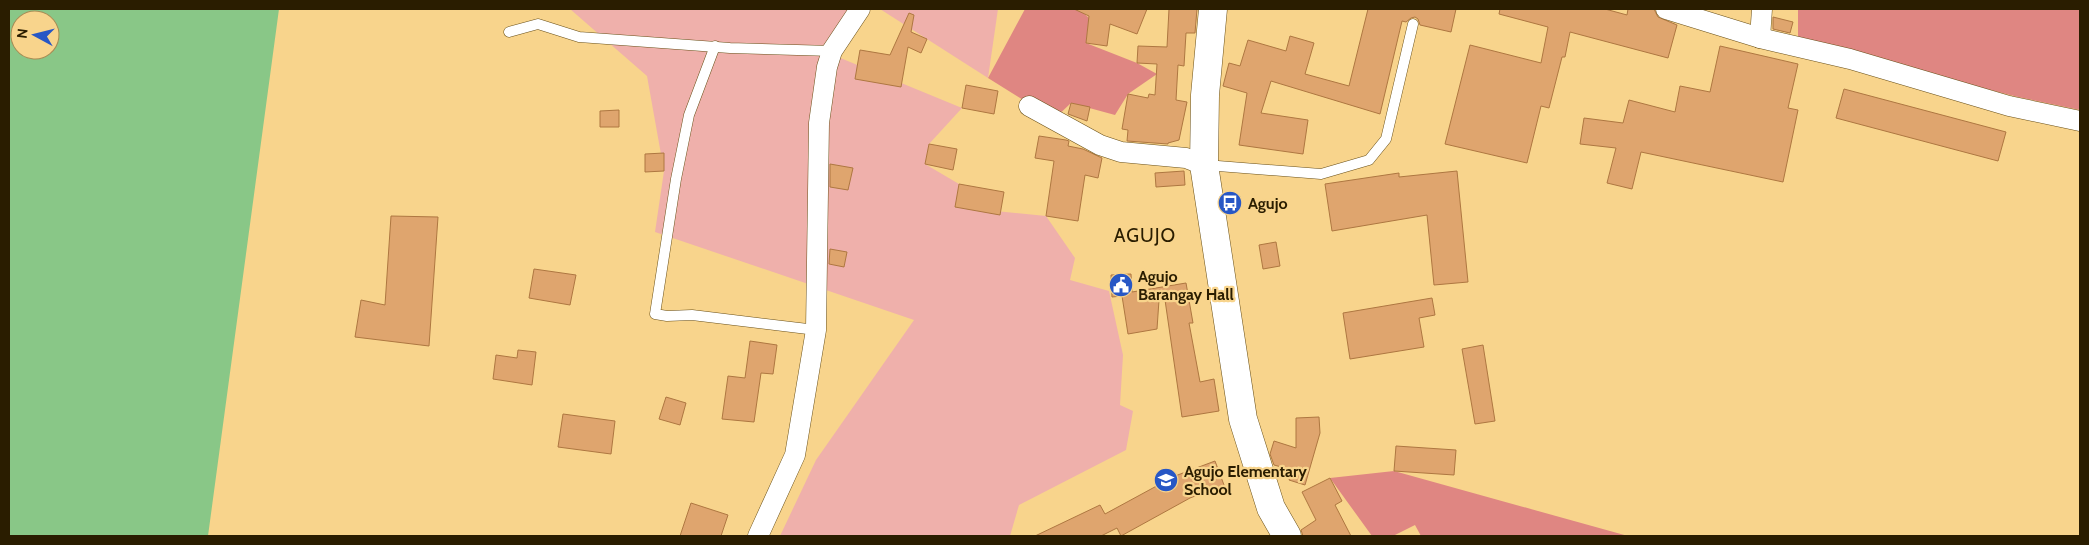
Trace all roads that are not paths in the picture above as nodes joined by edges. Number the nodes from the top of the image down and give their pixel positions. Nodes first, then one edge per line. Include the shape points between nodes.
1 (860, 9) edge
2 (1213, 9) edge
3 (1666, 9) edge
4 (1762, 9) edge
5 (1413, 24) dead end
6 (509, 32) dead end
7 (1760, 38) junction
8 (715, 46) junction
9 (832, 51) junction
10 (1029, 106) dead end
11 (2080, 121) edge
12 (1204, 165) junction
13 (816, 330) junction
14 (758, 536) edge
15 (1287, 536) edge

1 - 9 street
2 - 12 main road via 1205,95
3 - 7 street
4 - 7 street
5 - 12 lane via 1386,139 1369,160 1321,174
6 - 8 lane via 538,24 579,37
7 - 11 street via 1868,64 2009,106
8 - 9 lane
8 - 13 lane via 689,115 655,314 692,315
9 - 13 street via 819,122
10 - 12 street via 1100,145 1121,152 1186,158
12 - 15 main road via 1243,419 1271,508
13 - 14 street via 795,456

